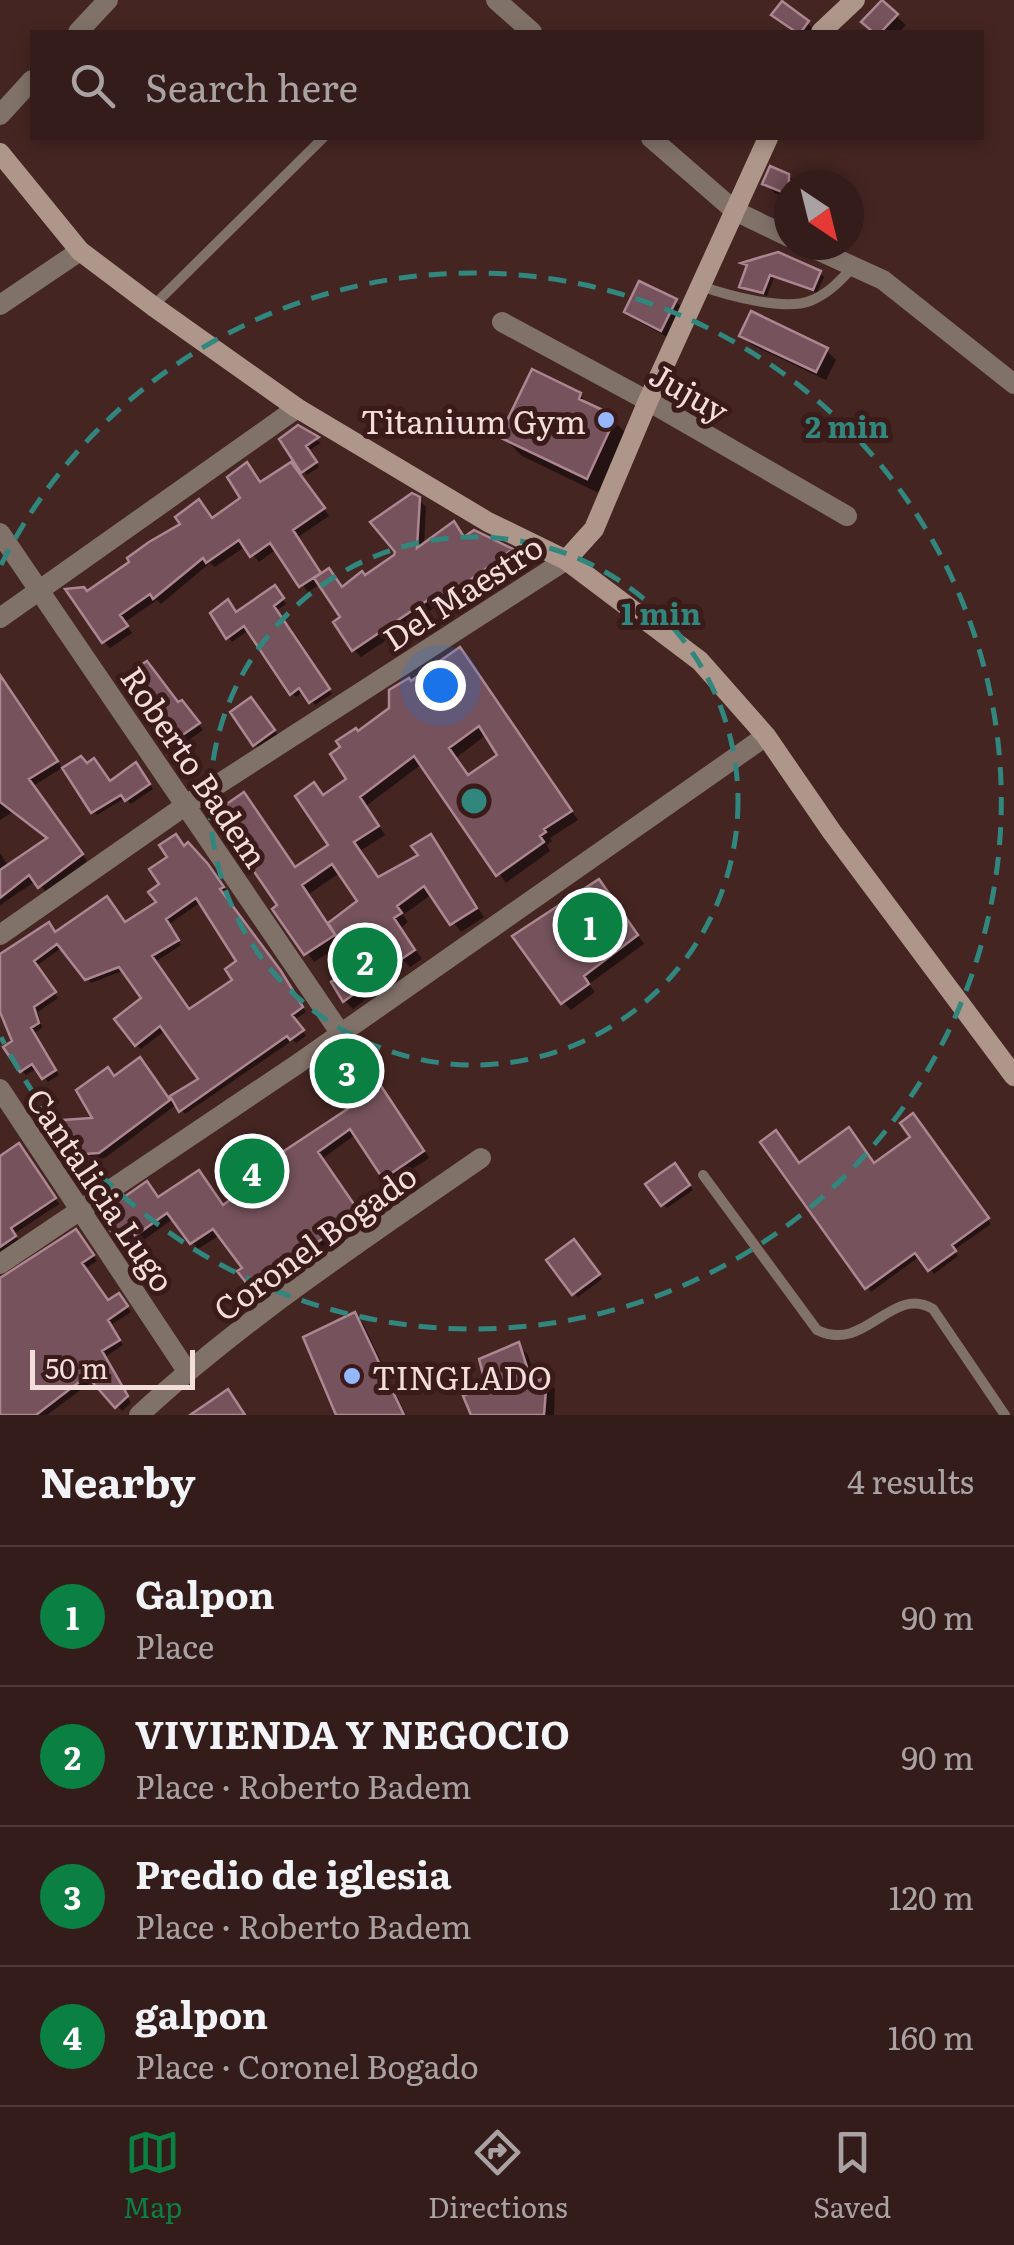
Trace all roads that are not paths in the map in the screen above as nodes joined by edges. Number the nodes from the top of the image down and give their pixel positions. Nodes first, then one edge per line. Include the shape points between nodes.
1 (108, 0) edge
2 (496, 0) edge
3 (855, 0) edge
4 (80, 30) edge
5 (530, 30) edge
6 (823, 30) edge
7 (30, 82) edge
8 (0, 114) edge
9 (320, 140) edge
10 (653, 140) edge
11 (767, 140) edge
12 (0, 153) edge
13 (735, 211) junction
14 (774, 230) edge
15 (80, 252) junction
16 (837, 260) edge
17 (853, 268) junction
18 (700, 286) junction
19 (0, 305) edge
20 (153, 306) junction
21 (502, 322) dead end
22 (1014, 384) edge
23 (648, 401) junction
24 (296, 408) junction
25 (847, 516) dead end
26 (0, 532) edge
27 (566, 560) junction
28 (40, 590) junction
29 (0, 618) edge
30 (766, 736) junction
31 (186, 805) junction
32 (0, 935) edge
33 (341, 1034) junction
34 (1014, 1076) edge
35 (0, 1089) edge
36 (481, 1158) dead end
37 (704, 1175) dead end
38 (82, 1212) junction
39 (0, 1264) edge
40 (186, 1371) junction
41 (139, 1415) edge
42 (1005, 1415) edge

1 - 4 street
2 - 5 street
3 - 6 street
7 - 8 street
9 - 20 lane
10 - 13 street
11 - 13 street, Del Maestro
12 - 15 street
13 - 14 street
13 - 18 street, Del Maestro
15 - 19 street
15 - 20 street
16 - 17 street
17 - 18 lane via 806,304 737,299
17 - 22 street via 883,280
18 - 23 street, Del Maestro
20 - 24 street
21 - 23 street, Jujuy
23 - 25 street, Jujuy
23 - 27 street, Del Maestro via 594,529
24 - 27 street via 488,522
24 - 28 street
26 - 28 street, Roberto Badem
27 - 30 street via 700,661
27 - 31 street, Del Maestro
28 - 29 street
28 - 31 street, Roberto Badem
30 - 33 street
30 - 34 street
31 - 32 street, Del Maestro
31 - 33 street, Roberto Badem
33 - 38 street
35 - 38 street, Cantalicia Lugo
36 - 40 street, Coronel Bogado
37 - 42 lane via 817,1330 844,1337 912,1302 923,1304
38 - 39 street
38 - 40 street, Cantalicia Lugo
40 - 41 street, Coronel Bogado

